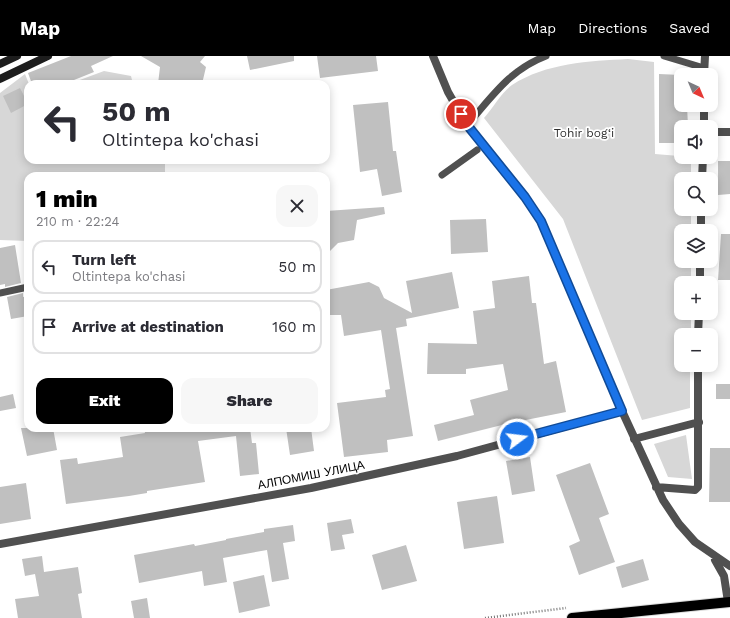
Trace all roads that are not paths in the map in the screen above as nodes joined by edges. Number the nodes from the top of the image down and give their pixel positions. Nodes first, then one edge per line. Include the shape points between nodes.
1 (18, 56) edge
2 (48, 56) edge
3 (432, 56) edge
4 (546, 56) edge
5 (664, 56) edge
6 (705, 56) edge
7 (0, 64) edge
8 (694, 68) edge
9 (704, 68) edge
10 (0, 79) edge
11 (468, 126) junction
12 (718, 132) edge
13 (730, 132) edge
14 (476, 150) dead end
15 (442, 175) dead end
16 (24, 289) edge
17 (0, 293) edge
18 (698, 372) edge
19 (622, 411) junction
20 (699, 422) junction
21 (634, 439) junction
22 (656, 487) junction
23 (0, 544) edge
24 (711, 555) junction
25 (730, 566) edge
26 (729, 602) edge
27 (572, 618) edge

1 - 7 main road
2 - 10 main road
3 - 11 street via 448,92
4 - 11 lane via 529,62 510,76
5 - 8 lane
6 - 9 street
11 - 19 street via 541,221
12 - 13 street
14 - 15 lane
16 - 17 lane
18 - 20 street
19 - 21 street
19 - 23 street, АЛПОМИШ УЛИЦА via 457,456 311,488
20 - 21 street
20 - 22 street via 698,487 695,490
21 - 22 street
22 - 24 street via 679,524
24 - 25 street
24 - 26 street via 723,572
26 - 27 main road

